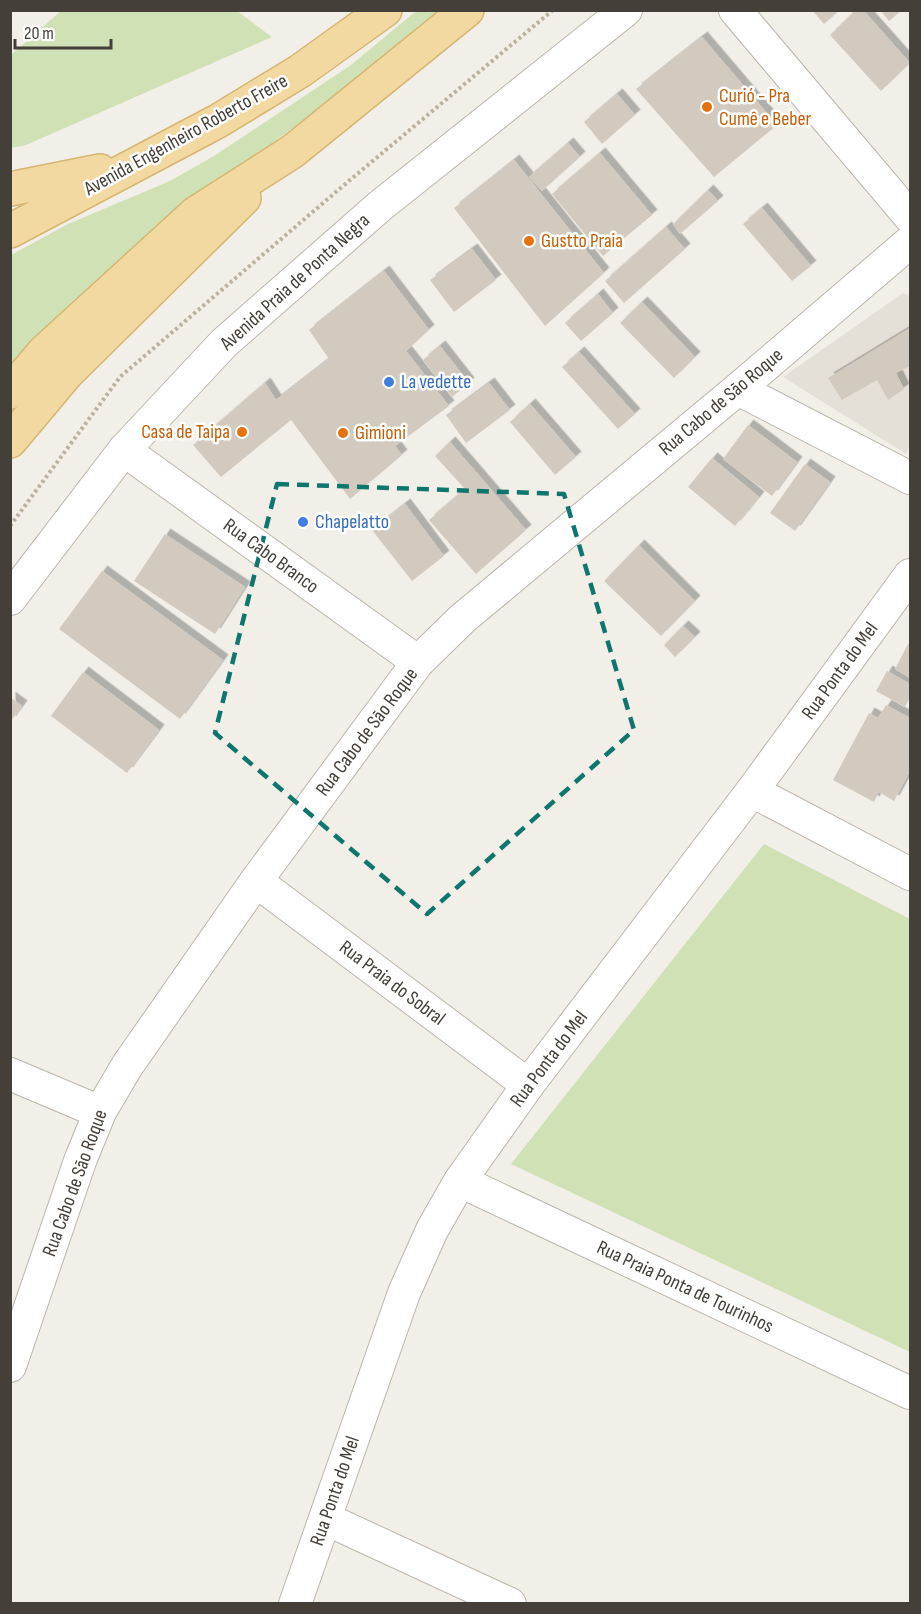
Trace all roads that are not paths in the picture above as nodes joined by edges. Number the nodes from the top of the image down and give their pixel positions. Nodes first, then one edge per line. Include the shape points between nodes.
1 (386, 10) edge
2 (467, 10) edge
3 (626, 10) edge
4 (735, 10) edge
5 (293, 150) junction
6 (140, 162) junction
7 (10, 189) edge
8 (910, 217) edge
9 (10, 231) edge
10 (910, 242) edge
11 (738, 389) junction
12 (10, 392) edge
13 (10, 441) edge
14 (124, 450) junction
15 (910, 478) edge
16 (910, 575) edge
17 (10, 599) edge
18 (418, 662) junction
19 (752, 791) junction
20 (910, 874) edge
21 (256, 881) junction
22 (10, 1074) edge
23 (528, 1085) junction
24 (100, 1112) junction
25 (460, 1181) junction
26 (10, 1366) edge
27 (910, 1393) edge
28 (326, 1519) junction
29 (295, 1604) edge
30 (510, 1604) edge

1 - 6 main road, Avenida Engenheiro Roberto Freire via 300,71 227,116
2 - 5 main road
3 - 14 street, Avenida Praia de Ponta Negra via 372,214 224,343
4 - 8 street
5 - 12 main road via 195,214 44,352
5 - 13 main road via 66,373
6 - 7 main road
6 - 9 main road, Avenida Engenheiro Roberto Freire
10 - 11 street, Rua Cabo de São Roque
11 - 15 street
11 - 18 street, Rua Cabo de São Roque via 462,619
14 - 17 street, Avenida Praia de Ponta Negra
14 - 18 street, Rua Cabo Branco
16 - 19 street, Rua Ponta do Mel
18 - 21 street, Rua Cabo de São Roque
19 - 20 street
19 - 23 street, Rua Ponta do Mel
21 - 23 street, Rua Praia do Sobral
21 - 24 street, Rua Cabo de São Roque via 127,1066
22 - 24 street
23 - 25 street, Rua Ponta do Mel
24 - 26 street, Rua Cabo de São Roque
25 - 27 street, Rua Praia Ponta de Tourinhos
25 - 28 street, Rua Ponta do Mel via 432,1230 404,1293
28 - 29 street, Rua Ponta do Mel
28 - 30 street

